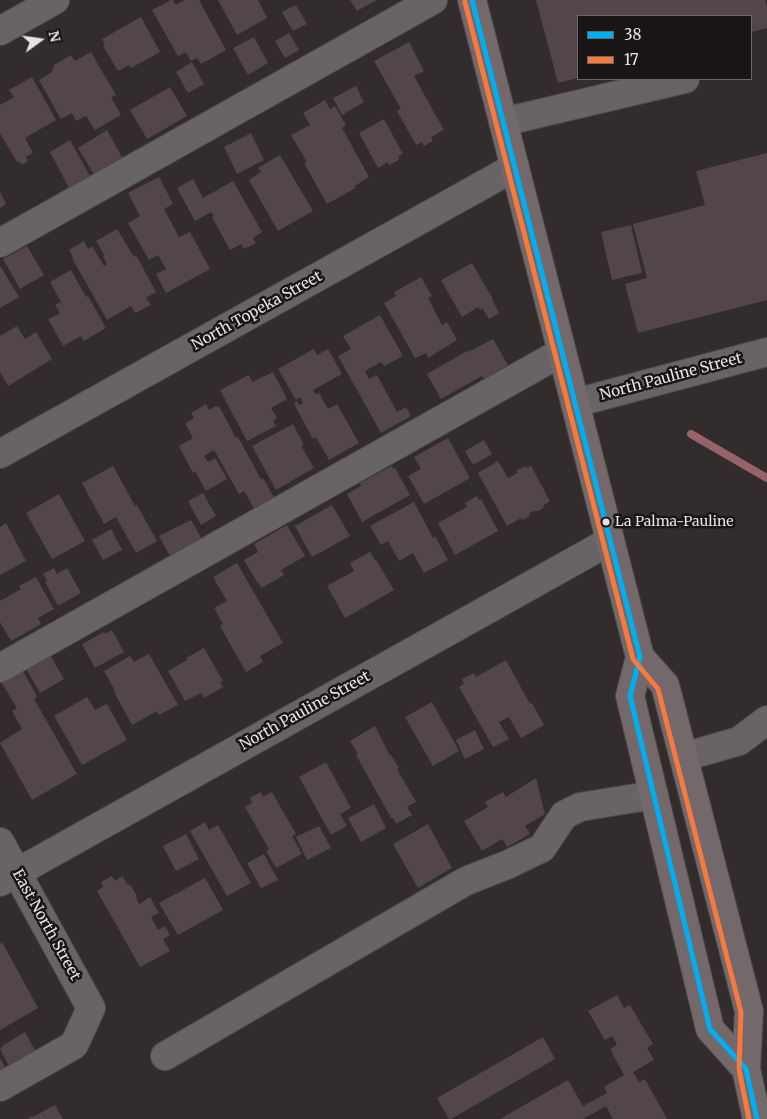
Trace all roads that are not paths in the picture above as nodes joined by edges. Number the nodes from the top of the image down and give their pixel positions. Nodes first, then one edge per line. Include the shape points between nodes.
1 (55, 0) edge
2 (433, 0) edge
3 (472, 0) edge
4 (0, 31) edge
5 (680, 80) edge
6 (503, 122) junction
7 (515, 168) junction
8 (0, 244) edge
9 (562, 352) junction
10 (767, 352) edge
11 (575, 402) junction
12 (0, 454) edge
13 (610, 541) junction
14 (640, 657) junction
15 (0, 668) edge
16 (767, 720) edge
17 (684, 757) junction
18 (654, 795) junction
19 (0, 842) edge
20 (8, 877) edge
21 (165, 1056) dead end
22 (746, 1069) junction
23 (0, 1087) edge
24 (757, 1119) edge

1 - 4 street
2 - 8 street
3 - 6 main road
5 - 6 street
6 - 7 main road
7 - 9 main road
7 - 12 street, North Topeka Street
9 - 11 main road
9 - 15 street
10 - 11 street, North Pauline Street
11 - 13 main road
13 - 14 main road
13 - 20 street, North Pauline Street
14 - 17 main road via 665,685
14 - 18 main road via 630,696
16 - 17 street via 739,741
17 - 22 main road via 749,1011
18 - 21 street via 580,807 564,815 542,848 466,881
18 - 22 main road via 710,1030
19 - 20 street, East North Street
20 - 23 street, East North Street via 91,1008 74,1046
22 - 24 main road

